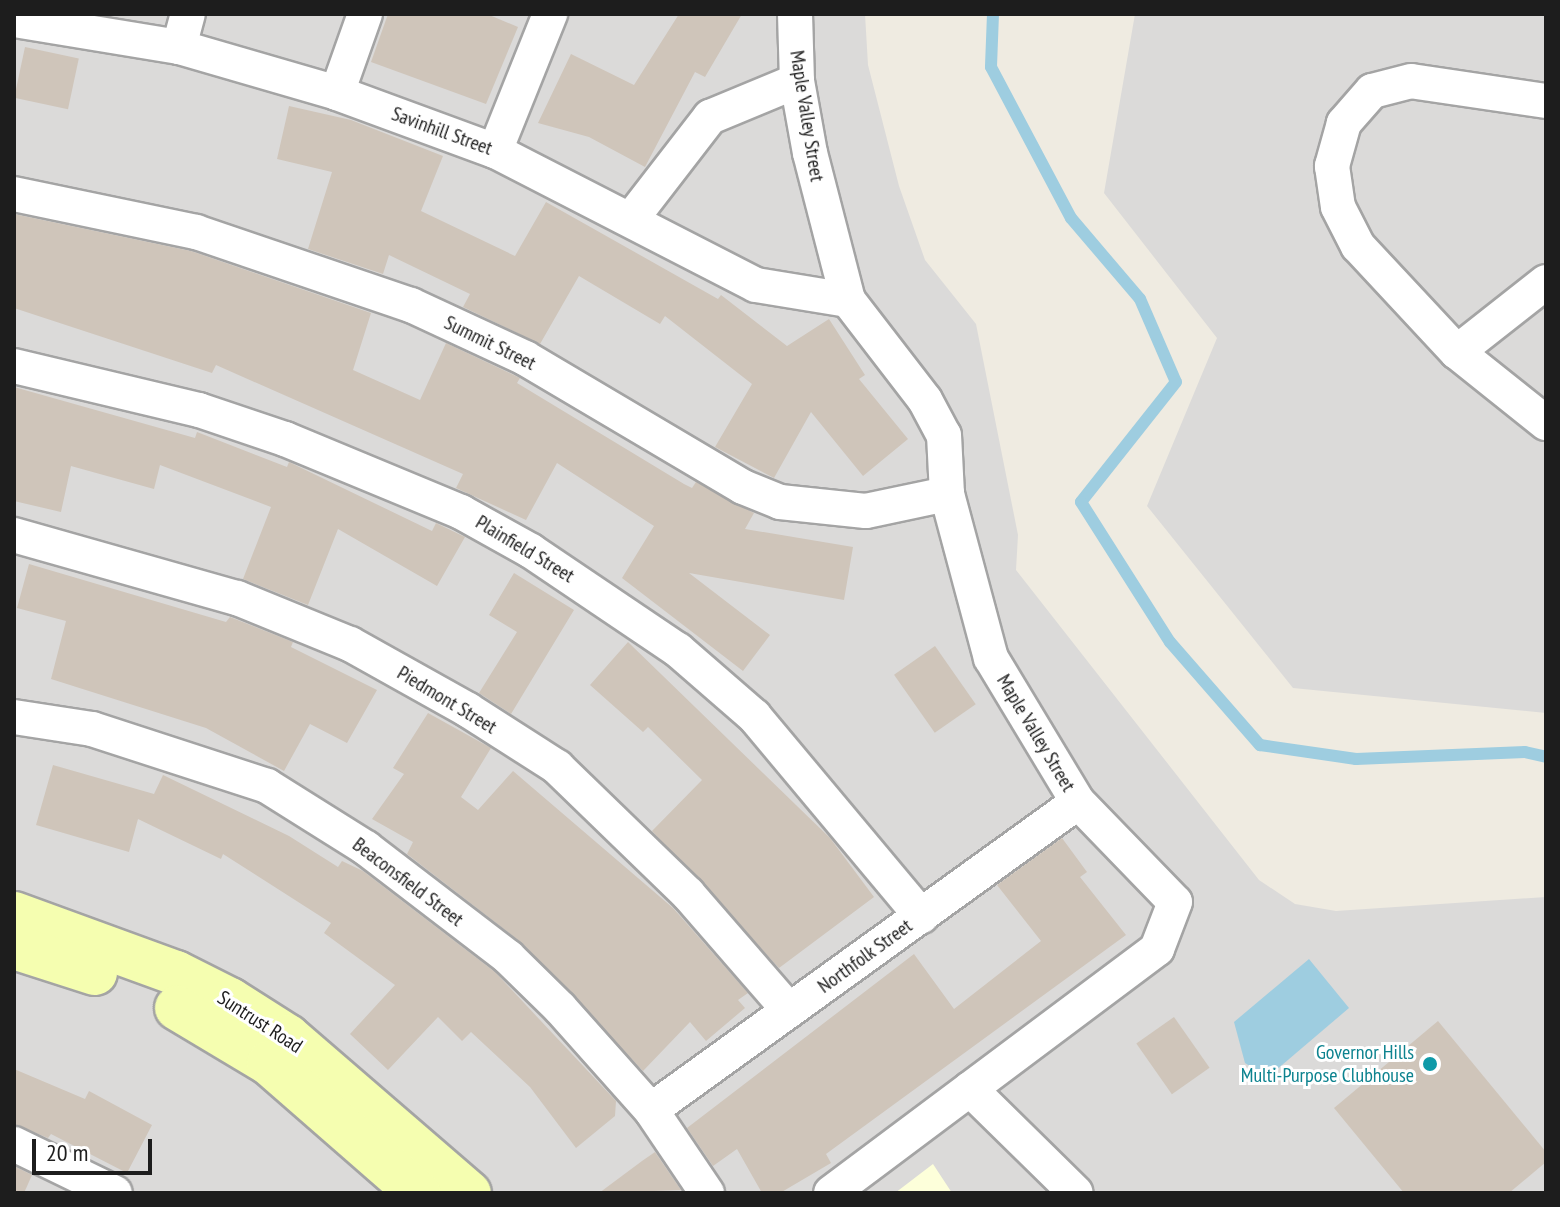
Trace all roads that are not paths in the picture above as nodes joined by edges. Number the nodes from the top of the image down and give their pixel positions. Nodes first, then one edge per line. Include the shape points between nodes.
1 (188, 14) edge
2 (365, 14) edge
3 (550, 14) edge
4 (795, 14) edge
5 (20, 18) edge
6 (179, 47) junction
7 (797, 81) junction
8 (337, 93) junction
9 (1546, 101) edge
10 (495, 151) junction
11 (14, 194) edge
12 (632, 218) junction
13 (1546, 282) edge
14 (848, 300) junction
15 (1457, 352) junction
16 (14, 366) edge
17 (1546, 423) edge
18 (947, 494) junction
19 (14, 535) edge
20 (14, 717) edge
21 (1078, 802) junction
22 (14, 914) edge
23 (921, 916) junction
24 (14, 947) edge
25 (789, 1010) junction
26 (970, 1089) junction
27 (651, 1110) junction
28 (14, 1144) edge
29 (115, 1193) edge
30 (418, 1193) edge
31 (469, 1193) edge
32 (707, 1193) edge
33 (831, 1193) edge
34 (1076, 1193) edge

1 - 6 street
2 - 8 street
3 - 10 street
4 - 7 street, Maple Valley Street
5 - 6 street, Savinhill Street
6 - 8 street, Savinhill Street
7 - 12 street via 710,117
7 - 14 street, Maple Valley Street via 821,207
8 - 10 street, Savinhill Street
9 - 15 street via 1411,81 1372,91 1344,123 1332,166 1338,207 1358,246
10 - 12 street, Savinhill Street
11 - 18 street, Summit Street via 196,232 411,305 525,358 743,487 780,502 866,511
12 - 14 street, Savinhill Street via 756,285
13 - 15 street
14 - 18 street, Maple Valley Street via 925,400 944,435
15 - 17 street
16 - 23 street, Plainfield Street via 199,410 285,439 461,512 531,551 678,650 754,716
18 - 21 street, Maple Valley Street via 991,658
19 - 25 street, Piedmont Street via 237,598 350,644 468,710 557,767 688,894
20 - 27 street, Beaconsfield Street via 92,729 279,794 366,848 508,957
21 - 23 street, Northfolk Street
21 - 26 street, Maple Valley Street via 1160,880 1175,902 1170,927 1157,949
22 - 31 street, Suntrust Road via 162,967 230,1000 312,1056
23 - 25 street, Northfolk Street
24 - 30 street, Suntrust Road via 79,967 219,1029 326,1109
25 - 27 street, Northfolk Street
26 - 33 street, Maple Valley Street
26 - 34 street
27 - 32 street, Beaconsfield Street
28 - 29 street

